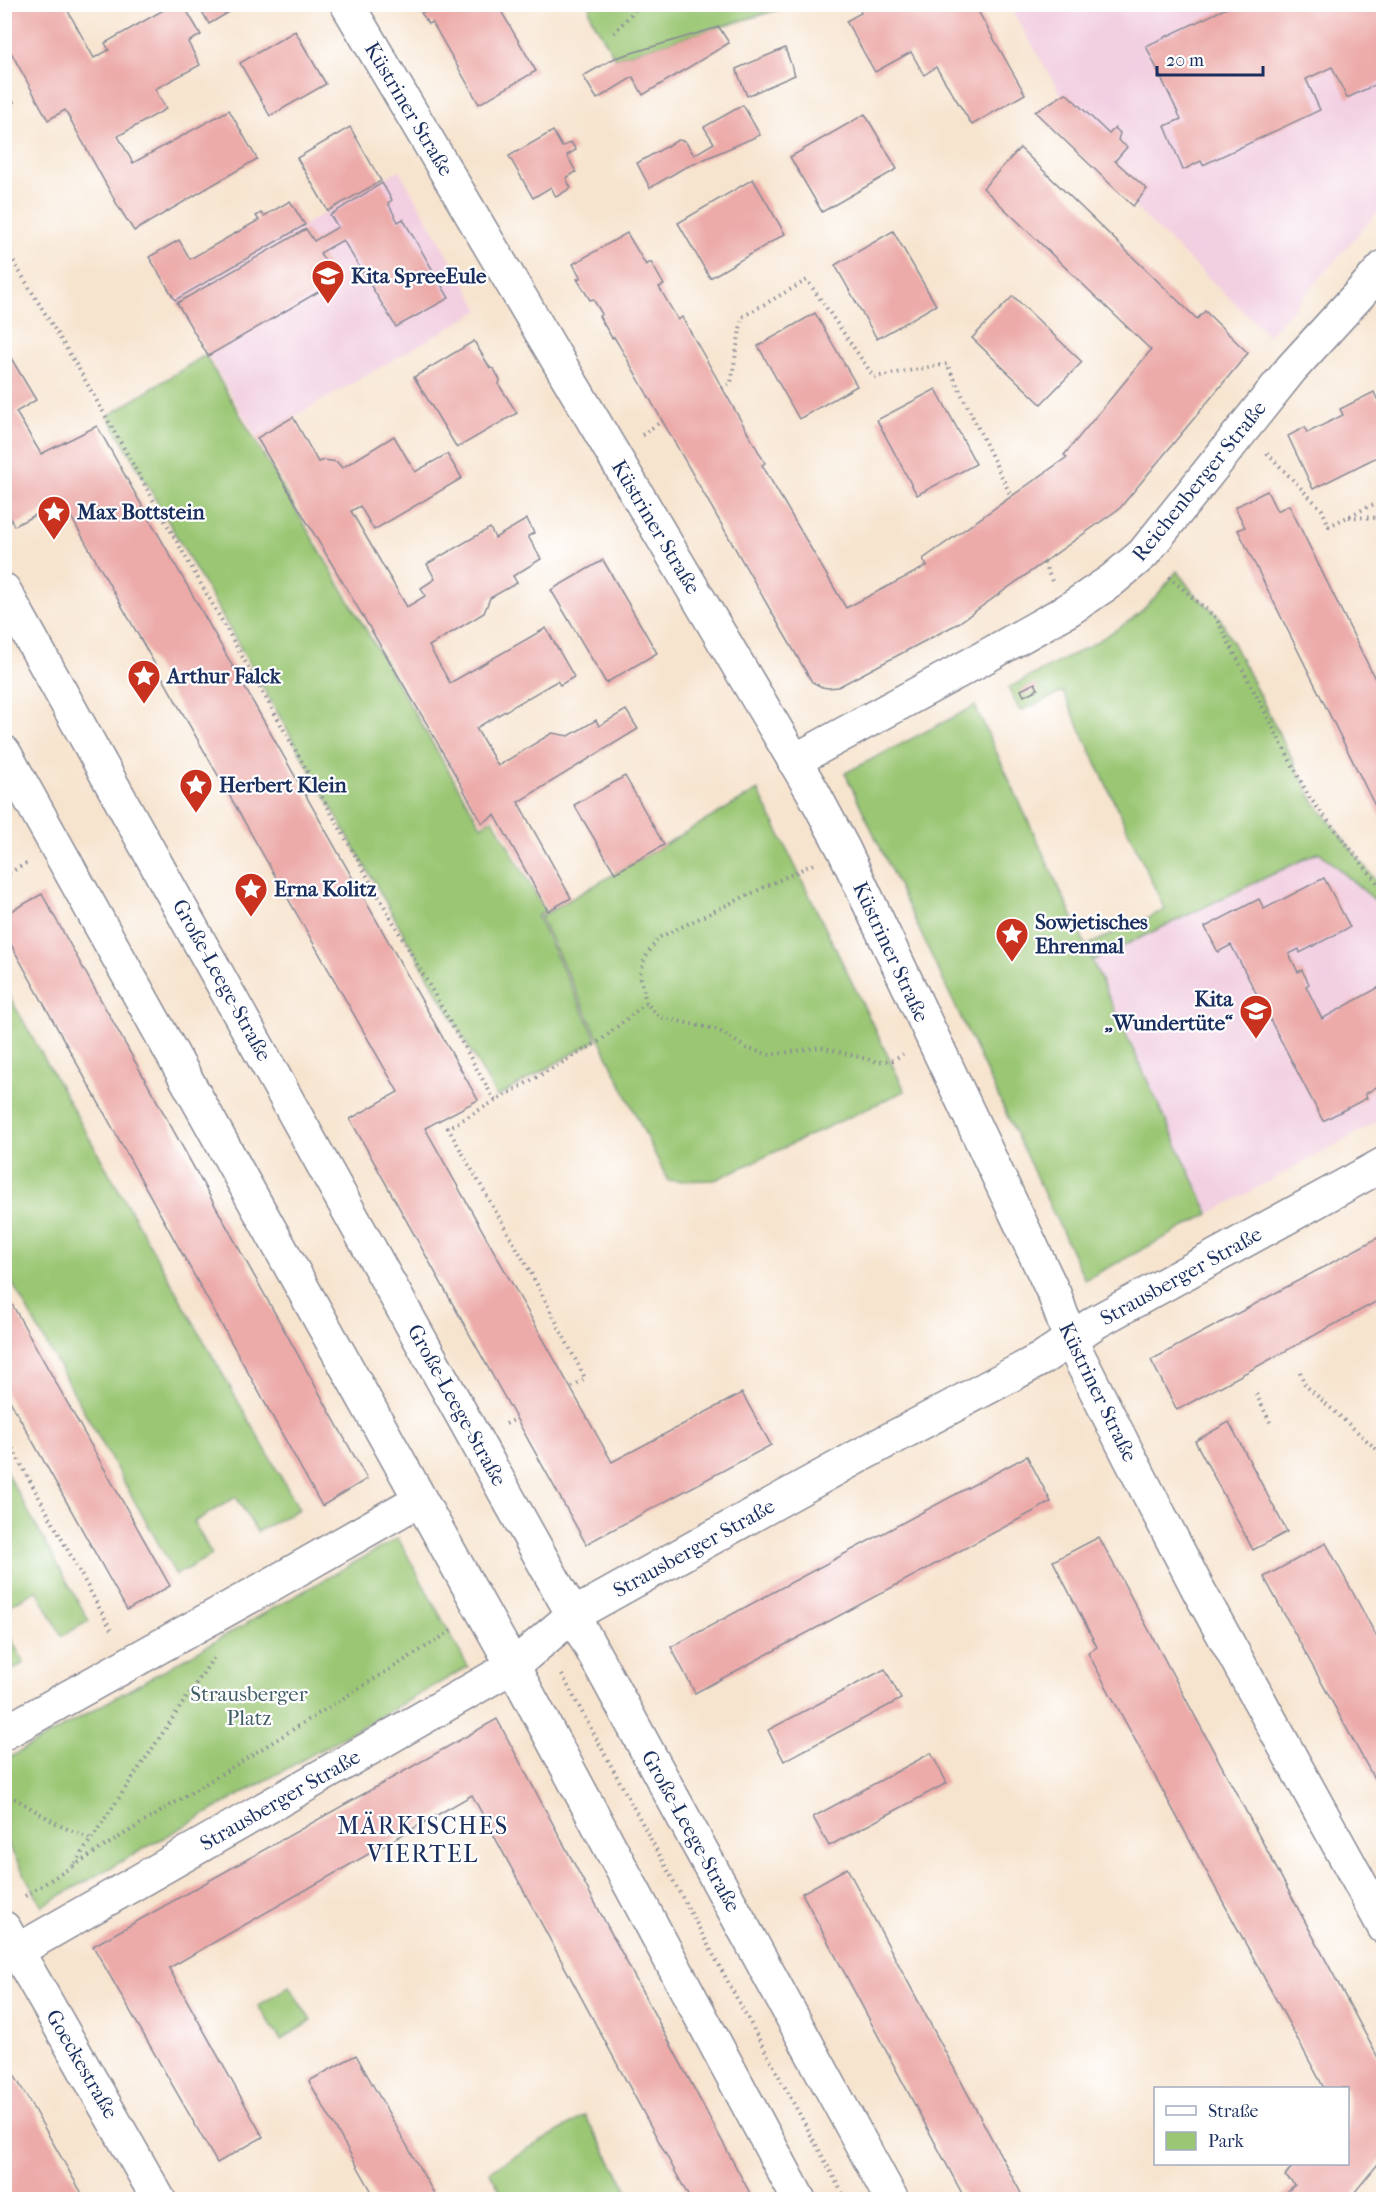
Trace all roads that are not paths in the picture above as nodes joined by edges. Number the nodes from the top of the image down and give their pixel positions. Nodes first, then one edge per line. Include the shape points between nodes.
1 (347, 4) edge
2 (1383, 267) edge
3 (9, 608) edge
4 (4, 752) edge
5 (795, 760) junction
6 (1383, 1164) edge
7 (1070, 1339) junction
8 (419, 1500) junction
9 (573, 1615) junction
10 (513, 1666) junction
11 (4, 1732) edge
12 (1383, 1927) edge
13 (11, 1939) edge
14 (159, 2199) edge
15 (799, 2199) edge
16 (892, 2199) edge

1 - 5 street, Küstriner Straße
2 - 5 street, Reichenberger Straße via 1291,369 1143,554 1111,581 1068,610
3 - 9 street, Große-Leege-Straße
4 - 8 street
5 - 7 street, Küstriner Straße via 844,850 1055,1296
6 - 7 street, Strausberger Straße
7 - 9 street, Strausberger Straße via 1041,1359
7 - 12 street, Küstriner Straße via 1198,1589
8 - 10 street
8 - 11 street
9 - 10 street, Strausberger Straße
9 - 16 street, Große-Leege-Straße
10 - 13 street, Strausberger Straße
10 - 15 street
13 - 14 street, Goeckestraße

